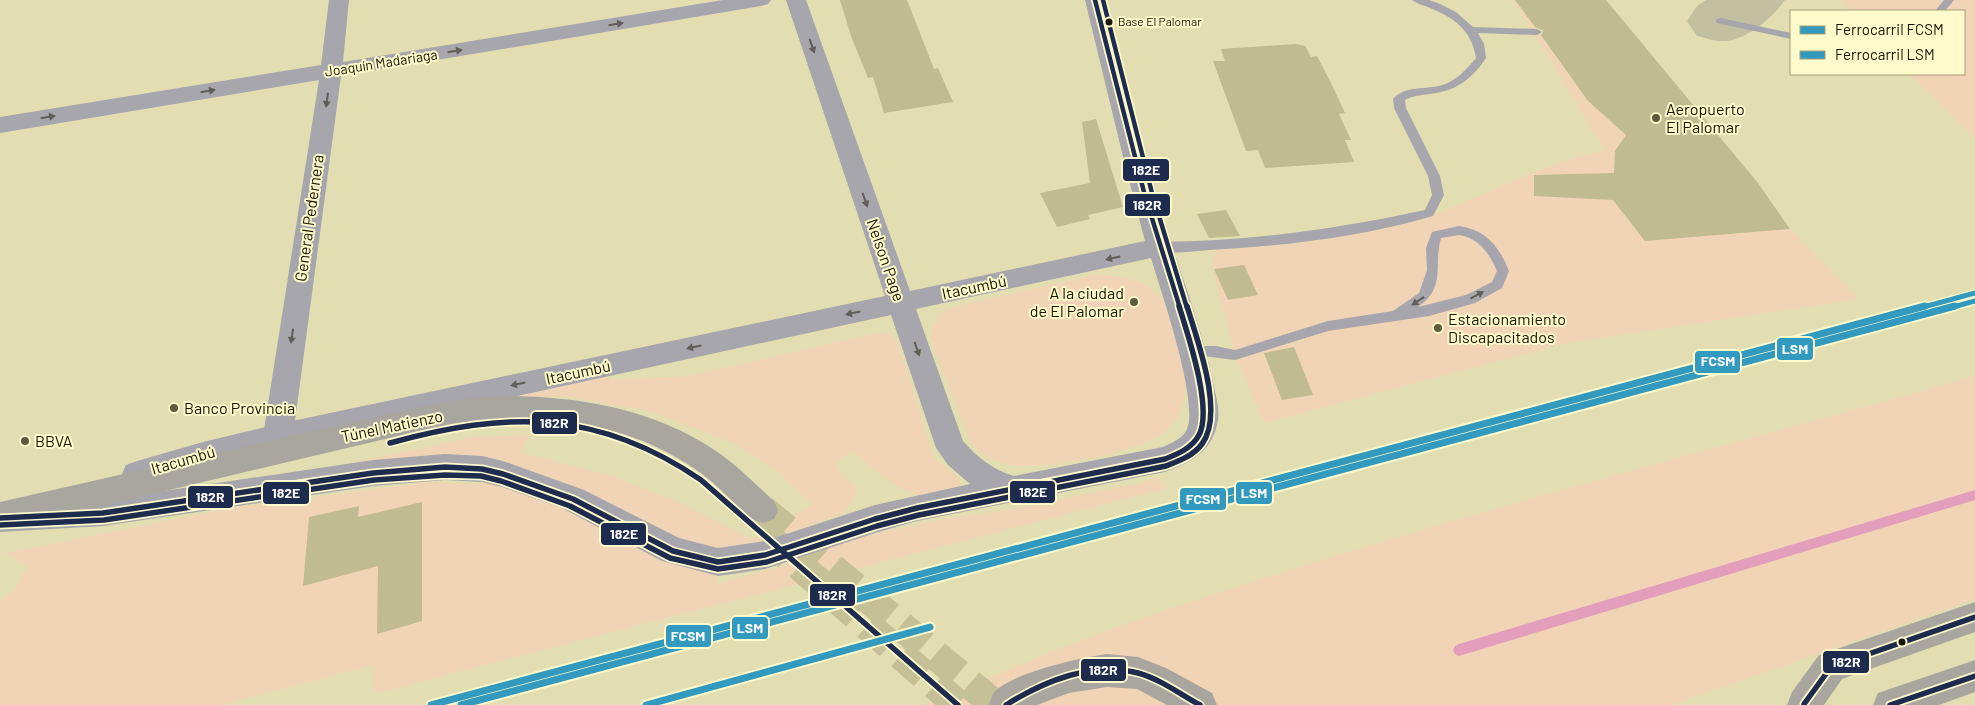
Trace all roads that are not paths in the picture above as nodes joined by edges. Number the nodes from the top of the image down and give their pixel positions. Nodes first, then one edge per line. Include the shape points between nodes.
1 (339, 0) edge
2 (761, 0) edge
3 (796, 0) edge
4 (1095, 0) edge
5 (1417, 0) edge
6 (1721, 21) dead end
7 (1469, 30) junction
8 (1537, 32) dead end
9 (1790, 36) edge
10 (331, 71) junction
11 (0, 125) edge
12 (1160, 248) junction
13 (901, 303) junction
14 (1396, 316) junction
15 (1192, 350) junction
16 (278, 436) junction
17 (1014, 489) junction
18 (756, 516) tunnel mouth
19 (0, 517) edge
20 (1975, 617) edge
21 (1975, 676) edge
22 (1006, 705) edge
23 (1200, 705) edge
24 (1803, 705) edge
25 (1809, 705) edge
26 (1890, 705) edge

1 - 10 street, General Pedernera
10 -> 2 street, Joaquín Madariaga
3 -> 13 street, Nelson Page
4 - 12 street
5 - 7 lane via 1456,17
6 - 9 lane
7 - 8 lane
7 - 12 lane via 1478,42 1481,58 1464,78 1442,89 1405,94 1399,100 1434,176 1438,195 1429,213 1298,239 1208,248
11 -> 10 street, Joaquín Madariaga
10 -> 16 street, General Pedernera
12 -> 13 street, Itacumbú
12 - 15 street
13 -> 16 street, Itacumbú
13 -> 17 street, Nelson Page via 951,448 973,471 991,482
14 -> 14 lane via 1429,311 1470,299 1497,285 1503,271 1499,258 1477,235 1460,230 1436,235 1432,248 1433,270 1425,296
14 - 15 lane via 1328,326 1235,355
15 - 17 street via 1204,414 1199,436 1190,448 1165,459
16 - 19 street, Itacumbú via 203,454
17 - 19 street via 917,508 765,555 718,562 672,550 573,499 482,468 445,466 373,473 103,513
18 - 19 main road, Túnel Matienzo via 677,462 642,446 596,431 512,422 480,423 443,430 222,481
20 - 24 main road via 1831,667
21 - 26 main road
22 - 23 main road via 1032,688 1083,673 1108,671 1136,673
24 - 25 main road

